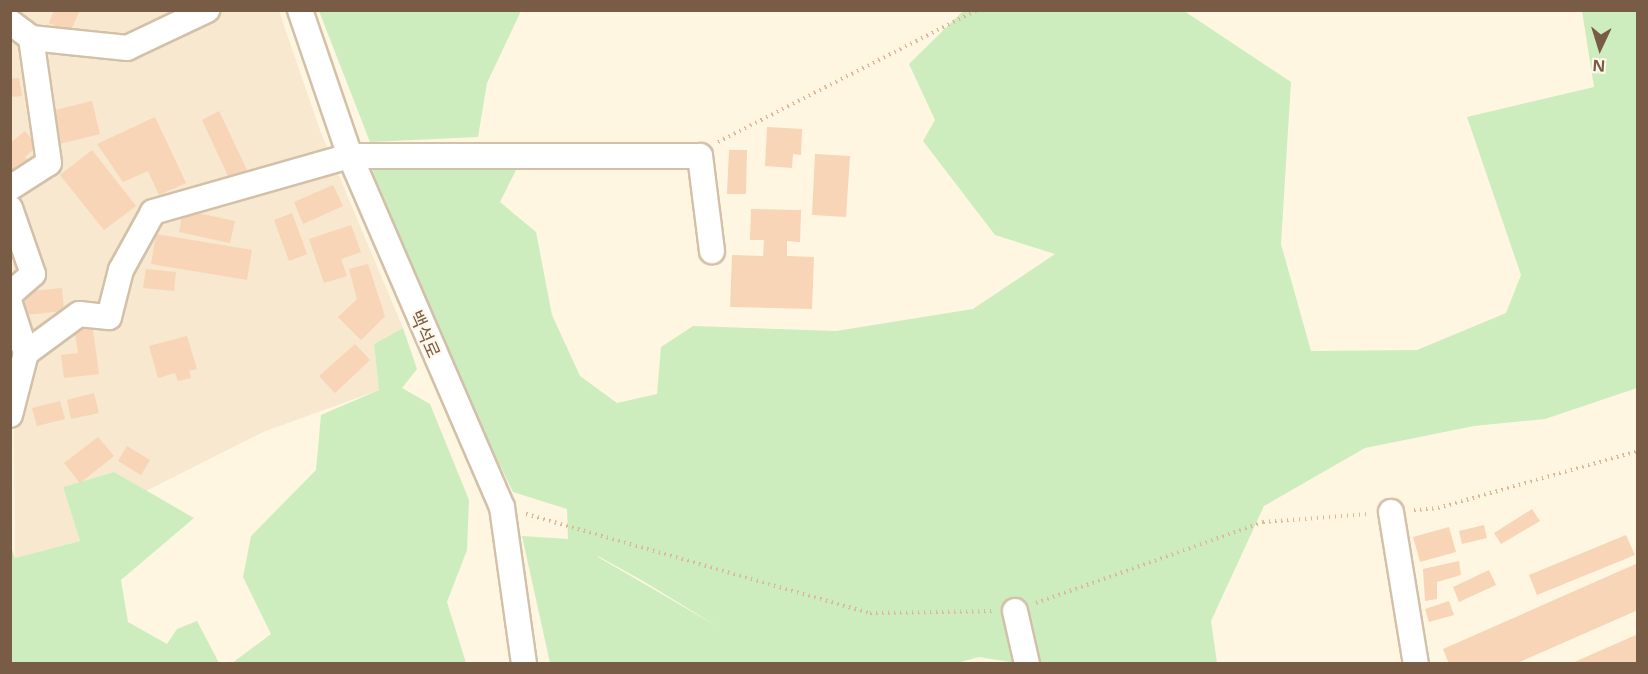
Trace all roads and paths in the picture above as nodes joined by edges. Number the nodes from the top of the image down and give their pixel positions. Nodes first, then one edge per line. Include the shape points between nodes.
1 (207, 10) edge
2 (300, 10) edge
3 (977, 10) edge
4 (10, 22) edge
5 (30, 38) junction
6 (350, 156) junction
7 (700, 156) junction
8 (10, 188) edge
9 (10, 208) edge
10 (712, 251) dead end
11 (10, 294) edge
12 (10, 304) edge
13 (26, 353) junction
14 (10, 415) edge
15 (1638, 452) edge
16 (502, 507) junction
17 (1391, 512) junction
18 (1015, 611) junction
19 (524, 663) edge
20 (1027, 663) edge
21 (1416, 663) edge

1 - 5 street via 127,48
2 - 6 street, 백석로
3 - 7 path via 724,138
4 - 5 street
5 - 8 street via 49,163
6 - 7 street
6 - 13 street via 153,212 121,270 109,317 79,314
6 - 16 street, 백석로
7 - 10 street
9 - 11 street via 33,274
12 - 13 street
13 - 14 street
15 - 17 path via 1438,508
16 - 18 path via 870,613
16 - 19 street, 백석로
17 - 18 path via 1263,522
17 - 21 street
18 - 20 street

